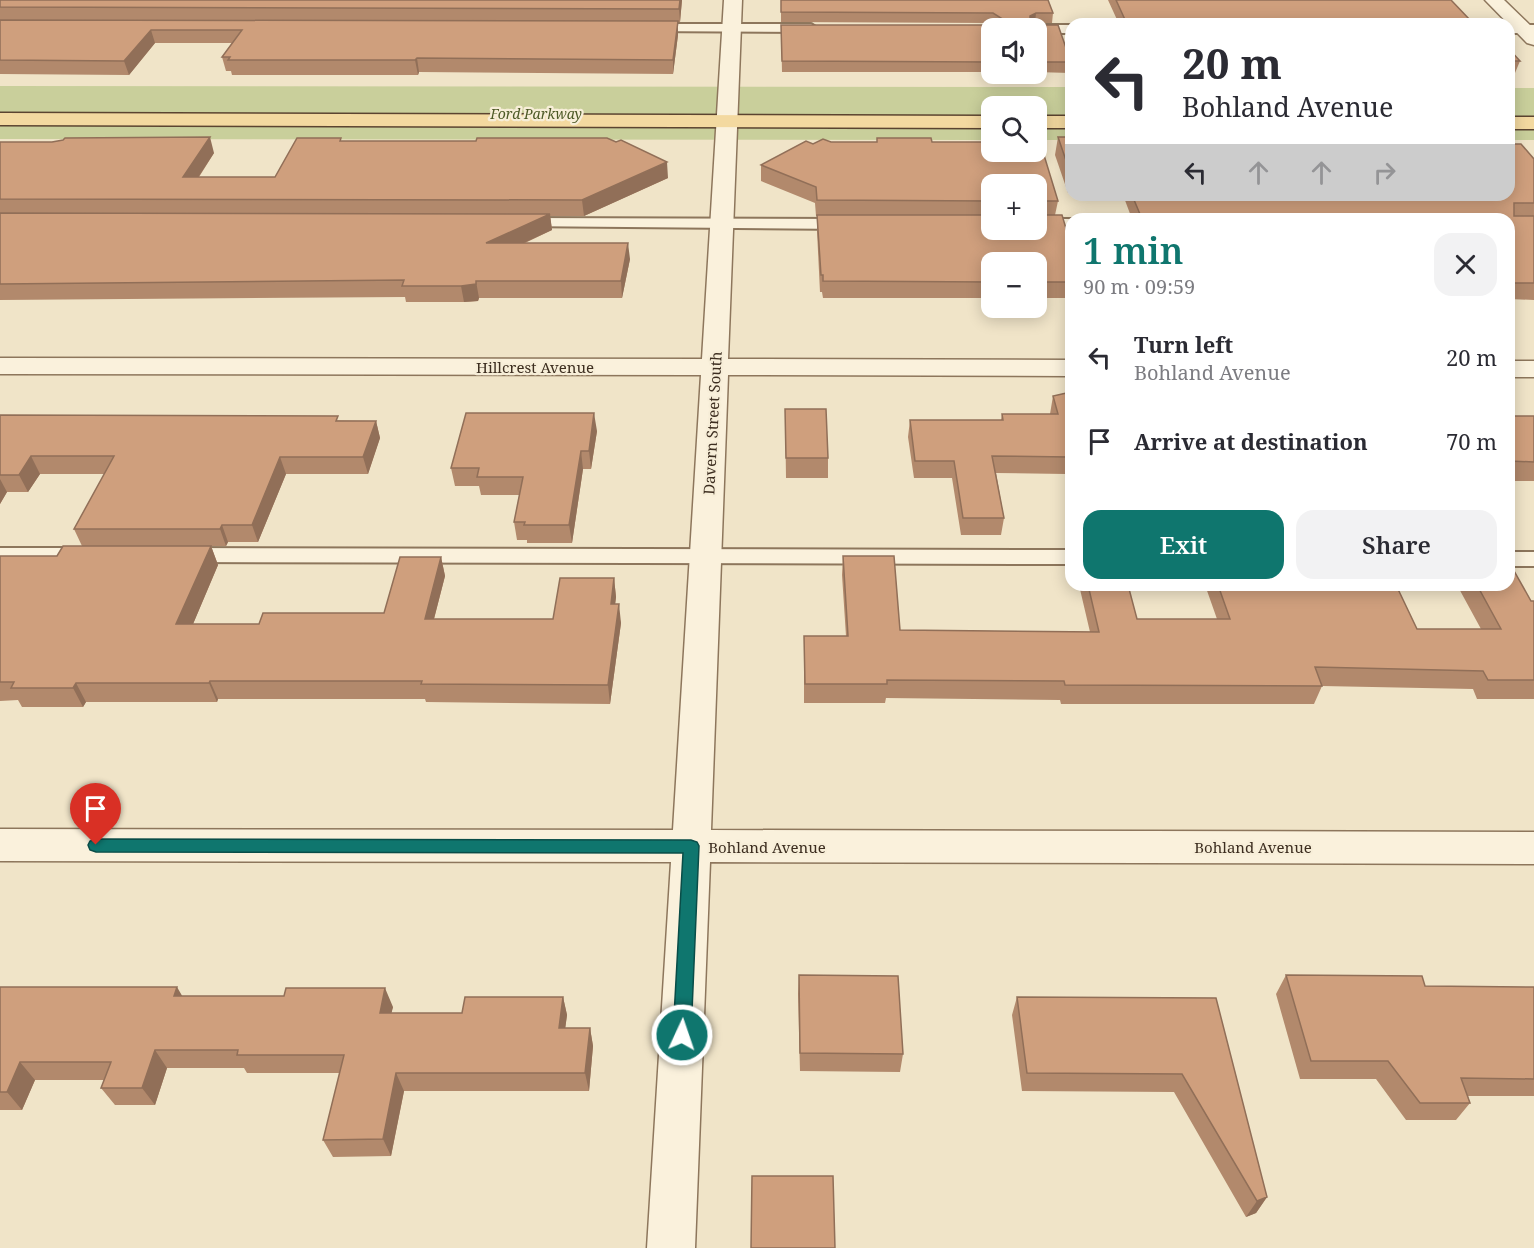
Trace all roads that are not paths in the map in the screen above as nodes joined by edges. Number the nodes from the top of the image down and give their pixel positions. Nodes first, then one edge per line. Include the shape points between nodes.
1 (733, 0) edge
2 (1494, 0) edge
3 (1511, 18) edge
4 (634, 28) edge
5 (731, 28) junction
6 (819, 28) edge
7 (1047, 29) edge
8 (1065, 29) edge
9 (0, 105) edge
10 (981, 106) edge
11 (1047, 107) edge
12 (1065, 107) edge
13 (1515, 108) edge
14 (1534, 108) edge
15 (727, 113) junction
16 (0, 119) edge
17 (981, 122) edge
18 (1047, 122) edge
19 (1065, 122) edge
20 (1515, 123) edge
21 (1534, 123) edge
22 (509, 223) edge
23 (722, 224) junction
24 (862, 224) edge
25 (1047, 224) edge
26 (1065, 224) edge
27 (0, 366) edge
28 (715, 368) junction
29 (1065, 368) edge
30 (1515, 369) edge
31 (1534, 369) edge
32 (0, 555) edge
33 (106, 555) edge
34 (165, 555) edge
35 (705, 555) junction
36 (1065, 557) edge
37 (1515, 559) edge
38 (1534, 559) edge
39 (0, 845) edge
40 (691, 846) junction
41 (1534, 848) edge
42 (671, 1248) edge

1 - 5 street, Davern Street South
2 - 3 street
4 - 5 lane
5 - 6 lane
5 - 15 street, Davern Street South
7 - 8 lane
9 - 15 main road
10 - 15 main road
11 - 12 main road
13 - 14 main road
15 - 16 main road
15 - 17 main road
15 - 23 street, Davern Street South
18 - 19 main road
20 - 21 main road
22 - 23 lane
23 - 24 lane
23 - 28 street, Davern Street South
25 - 26 lane
27 - 28 street, Hillcrest Avenue
28 - 29 street, Hillcrest Avenue
28 - 35 street, Davern Street South
30 - 31 street
32 - 33 lane
34 - 35 lane
35 - 36 lane
35 - 40 street, Davern Street South
37 - 38 lane
39 - 40 street, Bohland Avenue
40 - 41 street, Bohland Avenue
40 - 42 street, Davern Street South

